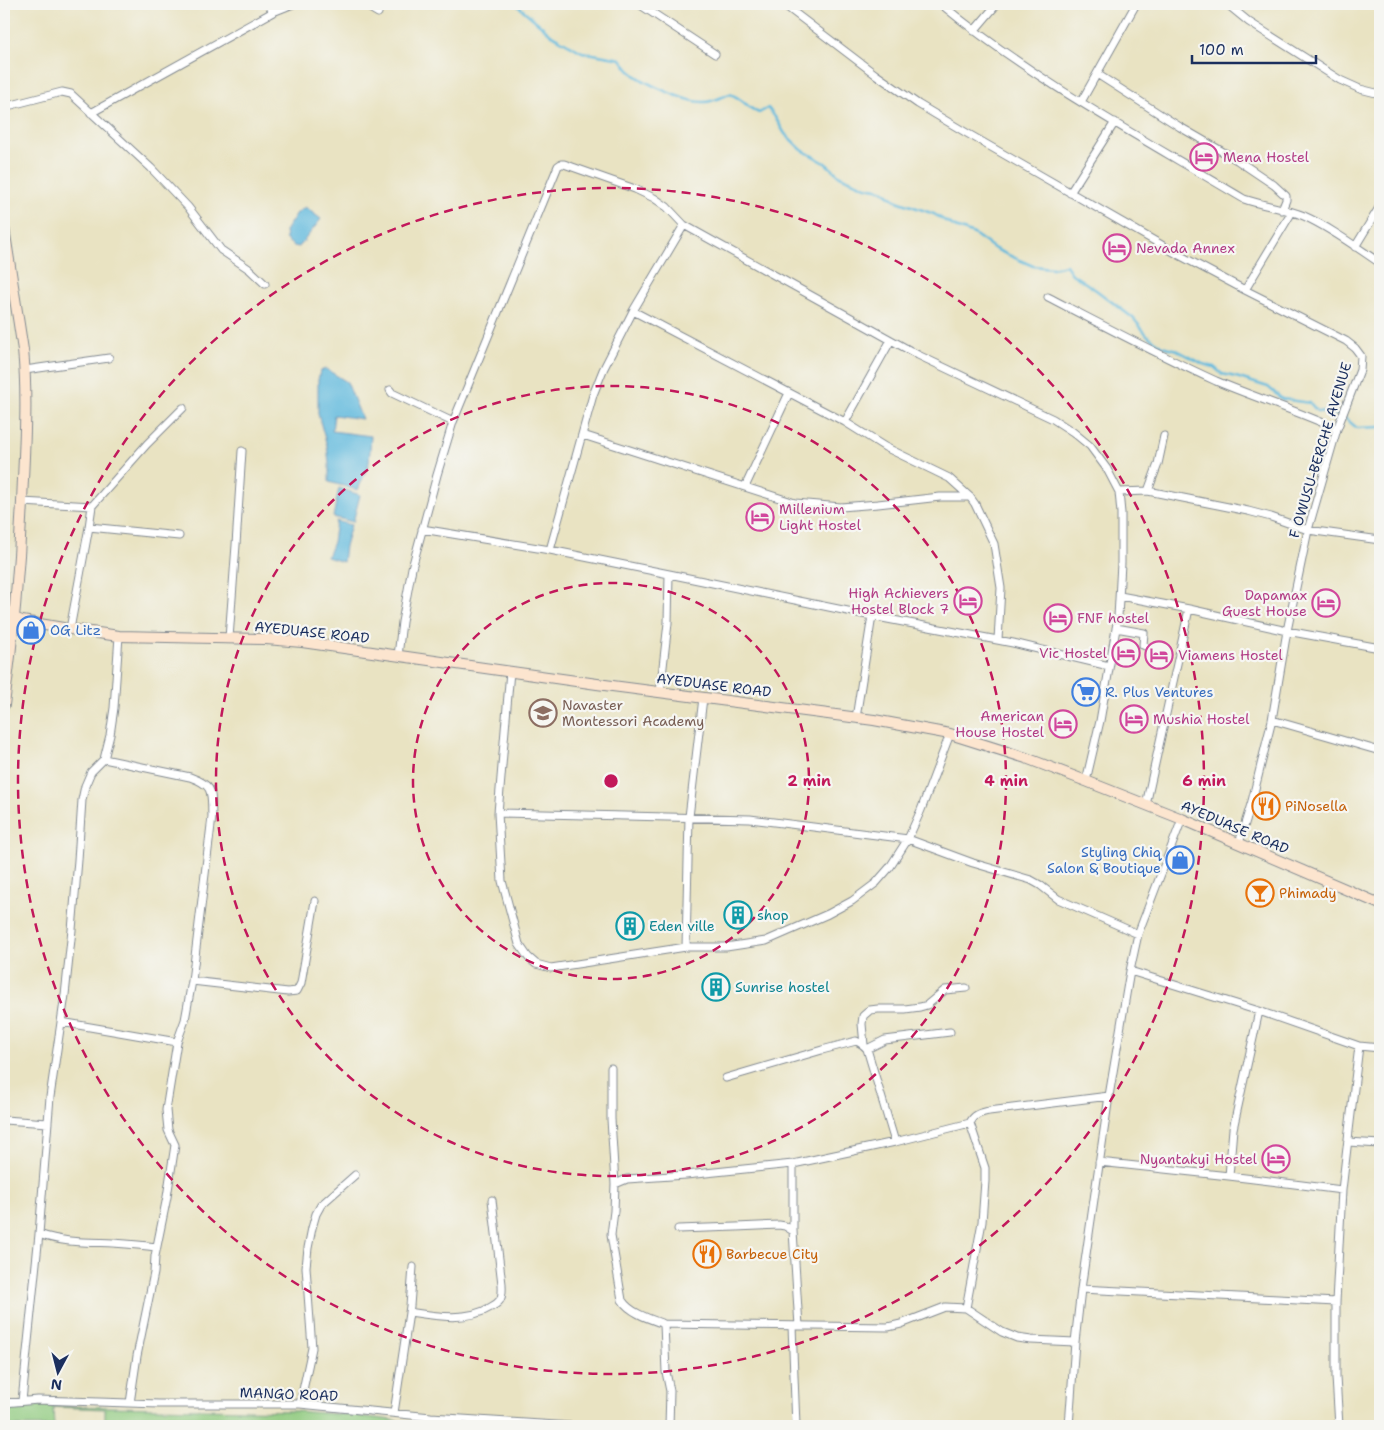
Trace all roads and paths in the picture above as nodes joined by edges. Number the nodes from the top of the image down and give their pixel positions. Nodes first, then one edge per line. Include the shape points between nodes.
1 (268, 4) edge
2 (293, 4) edge
3 (363, 4) edge
4 (639, 4) edge
5 (783, 4) edge
6 (941, 4) edge
7 (997, 4) edge
8 (1136, 4) edge
9 (1228, 4) edge
10 (273, 12) junction
11 (378, 13) dead end
12 (974, 31) junction
13 (715, 54) dead end
14 (1097, 74) junction
15 (1380, 94) edge
16 (1081, 102) junction
17 (4, 107) edge
18 (92, 113) junction
19 (1115, 122) junction
20 (1070, 192) junction
21 (1380, 206) edge
22 (1282, 210) junction
23 (1292, 212) junction
24 (684, 225) junction
25 (4, 233) edge
26 (1356, 247) junction
27 (1380, 263) edge
28 (264, 284) dead end
29 (1245, 290) junction
30 (1048, 297) dead end
31 (633, 312) junction
32 (891, 340) junction
33 (109, 358) dead end
34 (25, 370) junction
35 (390, 390) dead end
36 (789, 393) junction
37 (183, 408) dead end
38 (453, 422) junction
39 (845, 422) junction
40 (1337, 429) junction
41 (583, 435) junction
42 (1164, 436) dead end
43 (242, 450) dead end
44 (745, 487) junction
45 (1148, 491) junction
46 (1119, 492) junction
47 (970, 497) junction
48 (22, 502) junction
49 (92, 506) junction
50 (89, 527) junction
51 (422, 529) junction
52 (1308, 530) junction
53 (178, 536) dead end
54 (1380, 540) edge
55 (550, 550) junction
56 (670, 574) junction
57 (1120, 596) junction
58 (1189, 609) junction
59 (872, 616) junction
60 (14, 618) junction
61 (1116, 628) junction
62 (70, 629) junction
63 (1287, 631) junction
64 (119, 636) junction
65 (229, 638) junction
66 (998, 640) junction
67 (1150, 648) dead end
68 (1380, 648) edge
69 (398, 656) junction
70 (1109, 666) junction
71 (510, 672) junction
72 (660, 693) junction
73 (703, 698) junction
74 (4, 706) edge
75 (856, 718) junction
76 (1272, 720) junction
77 (950, 734) junction
78 (1380, 751) edge
79 (104, 759) junction
80 (1086, 781) junction
81 (1146, 805) junction
82 (498, 813) junction
83 (689, 817) junction
84 (1182, 819) junction
85 (908, 839) junction
86 (1239, 843) junction
87 (315, 901) dead end
88 (1380, 904) edge
89 (1138, 934) junction
90 (686, 947) junction
91 (1130, 971) junction
92 (192, 981) junction
93 (966, 988) dead end
94 (1259, 1011) junction
95 (61, 1022) junction
96 (950, 1032) dead end
97 (177, 1042) junction
98 (1359, 1046) junction
99 (866, 1047) junction
100 (1380, 1048) edge
101 (611, 1068) dead end
102 (726, 1078) dead end
103 (1109, 1096) junction
104 (4, 1120) edge
105 (970, 1122) junction
106 (48, 1123) junction
107 (895, 1142) junction
108 (1348, 1142) junction
109 (1380, 1144) edge
110 (1099, 1162) junction
111 (793, 1164) junction
112 (355, 1175) dead end
113 (1229, 1176) junction
114 (615, 1184) junction
115 (1342, 1190) junction
116 (492, 1200) dead end
117 (678, 1229) dead end
118 (793, 1231) junction
119 (40, 1234) junction
120 (156, 1246) junction
121 (413, 1267) dead end
122 (1082, 1289) junction
123 (1336, 1302) junction
124 (966, 1308) junction
125 (409, 1312) junction
126 (664, 1324) junction
127 (796, 1326) junction
128 (1075, 1342) junction
129 (22, 1401) junction
130 (4, 1403) edge
131 (130, 1403) junction
132 (300, 1404) junction
133 (394, 1413) junction
134 (572, 1426) edge
135 (669, 1426) edge
136 (796, 1426) edge
137 (1069, 1426) edge
138 (1340, 1426) edge

1 - 10 street
2 - 10 street
3 - 11 street
4 - 13 street
5 - 20 street via 918,104
6 - 12 street
7 - 12 street
8 - 14 street
9 - 15 street via 1249,22 1340,80 1360,90
10 - 18 street
12 - 16 street
14 - 16 street
14 - 22 street via 1274,185 1286,196
16 - 19 street
17 - 18 street via 65,92
18 - 28 street via 188,207 221,250
19 - 20 street
19 - 22 street via 1244,200
20 - 29 street
21 - 26 street
22 - 23 street
23 - 26 street
23 - 29 street
24 - 31 street
24 - 32 street
24 - 38 street via 654,198 584,170 560,164
25 - 34 street
26 - 27 street
29 - 40 street, F OWUSU-BERCHE AVENUE via 1346,341 1361,356 1360,370
30 - 40 street via 1176,363
31 - 36 street
31 - 41 street via 603,370
32 - 39 street
32 - 46 street via 1053,419 1073,432 1090,446
33 - 34 street
34 - 48 street
35 - 38 street
36 - 39 street
36 - 44 street
37 - 49 street
38 - 51 street
39 - 47 street via 885,447 949,478
40 - 52 street, F OWUSU-BERCHE AVENUE
41 - 44 street
41 - 55 street
42 - 45 street
43 - 65 street
44 - 47 street via 794,503 832,507 940,496
45 - 46 street
45 - 52 street via 1248,511
46 - 57 street via 1122,535
47 - 66 street via 994,544 1001,588
48 - 49 street
48 - 60 street
49 - 50 street
50 - 53 street
50 - 62 street
51 - 55 street
51 - 69 street
52 - 54 street
52 - 63 street, F OWUSU-BERCHE AVENUE
55 - 56 street
56 - 59 street
56 - 72 street
57 - 58 street
57 - 61 street
58 - 63 street
58 - 81 street
59 - 66 street
59 - 75 street
60 - 62 street, AYEDUASE ROAD
60 - 74 street
61 - 67 street via 1144,633 1143,645
61 - 70 street
62 - 64 street, AYEDUASE ROAD
63 - 68 street
63 - 76 street, F OWUSU-BERCHE AVENUE
64 - 65 street, AYEDUASE ROAD
64 - 79 street via 114,708
65 - 69 street, AYEDUASE ROAD via 302,642
66 - 70 street
69 - 71 street, AYEDUASE ROAD
70 - 80 street
71 - 72 street, AYEDUASE ROAD
71 - 82 street
72 - 73 street, AYEDUASE ROAD
73 - 75 street, AYEDUASE ROAD
73 - 83 street
75 - 77 street, AYEDUASE ROAD
76 - 78 street
76 - 86 street, F OWUSU-BERCHE AVENUE
77 - 80 street, AYEDUASE ROAD
77 - 85 street
79 - 92 street via 190,777 210,789 212,817
79 - 95 street via 92,772 82,800 74,914
80 - 81 street, AYEDUASE ROAD
81 - 84 street, AYEDUASE ROAD
82 - 83 street
82 - 90 street via 502,881 519,944 536,964 551,968
83 - 85 street via 750,819
83 - 90 street
84 - 86 street, AYEDUASE ROAD
84 - 89 street
85 - 89 street via 1031,880 1058,899
85 - 90 street via 876,883 828,914 766,941 726,947
86 - 88 street, AYEDUASE ROAD
87 - 92 street via 297,991
89 - 91 street
91 - 94 street
91 - 103 street
92 - 97 street via 185,1020
93 - 99 street via 945,990 920,1007 870,1010 863,1016 862,1024
94 - 98 street
94 - 113 street via 1233,1129
95 - 97 street
95 - 106 street
96 - 99 street via 885,1040
97 - 120 street via 166,1110 167,1126 175,1145
98 - 100 street
98 - 108 street
99 - 102 street via 856,1042
99 - 107 street
101 - 114 street
103 - 105 street via 989,1111 978,1114
103 - 110 street
104 - 106 street
105 - 107 street
105 - 124 street via 985,1168 985,1181 982,1222
106 - 119 street
107 - 111 street
108 - 109 street
108 - 115 street
110 - 113 street
110 - 122 street
111 - 114 street via 627,1179
111 - 118 street
112 - 132 street via 321,1205 312,1228 306,1267 312,1348
113 - 115 street
114 - 126 street via 611,1235 622,1300 638,1313
115 - 123 street
116 - 125 street via 502,1278 499,1302 472,1315 447,1317
117 - 118 street via 779,1224
118 - 127 street
119 - 120 street via 69,1241
119 - 129 street
120 - 131 street
121 - 125 street
122 - 123 street
122 - 128 street
123 - 138 street
124 - 127 street via 945,1307 888,1327
124 - 128 street via 1017,1338
125 - 133 street
126 - 127 street
126 - 135 street via 670,1391
127 - 136 street
128 - 137 street
129 - 130 street, MANGO ROAD
129 - 131 street, MANGO ROAD
131 - 132 street, MANGO ROAD
132 - 133 street, MANGO ROAD
133 - 134 street, MANGO ROAD

